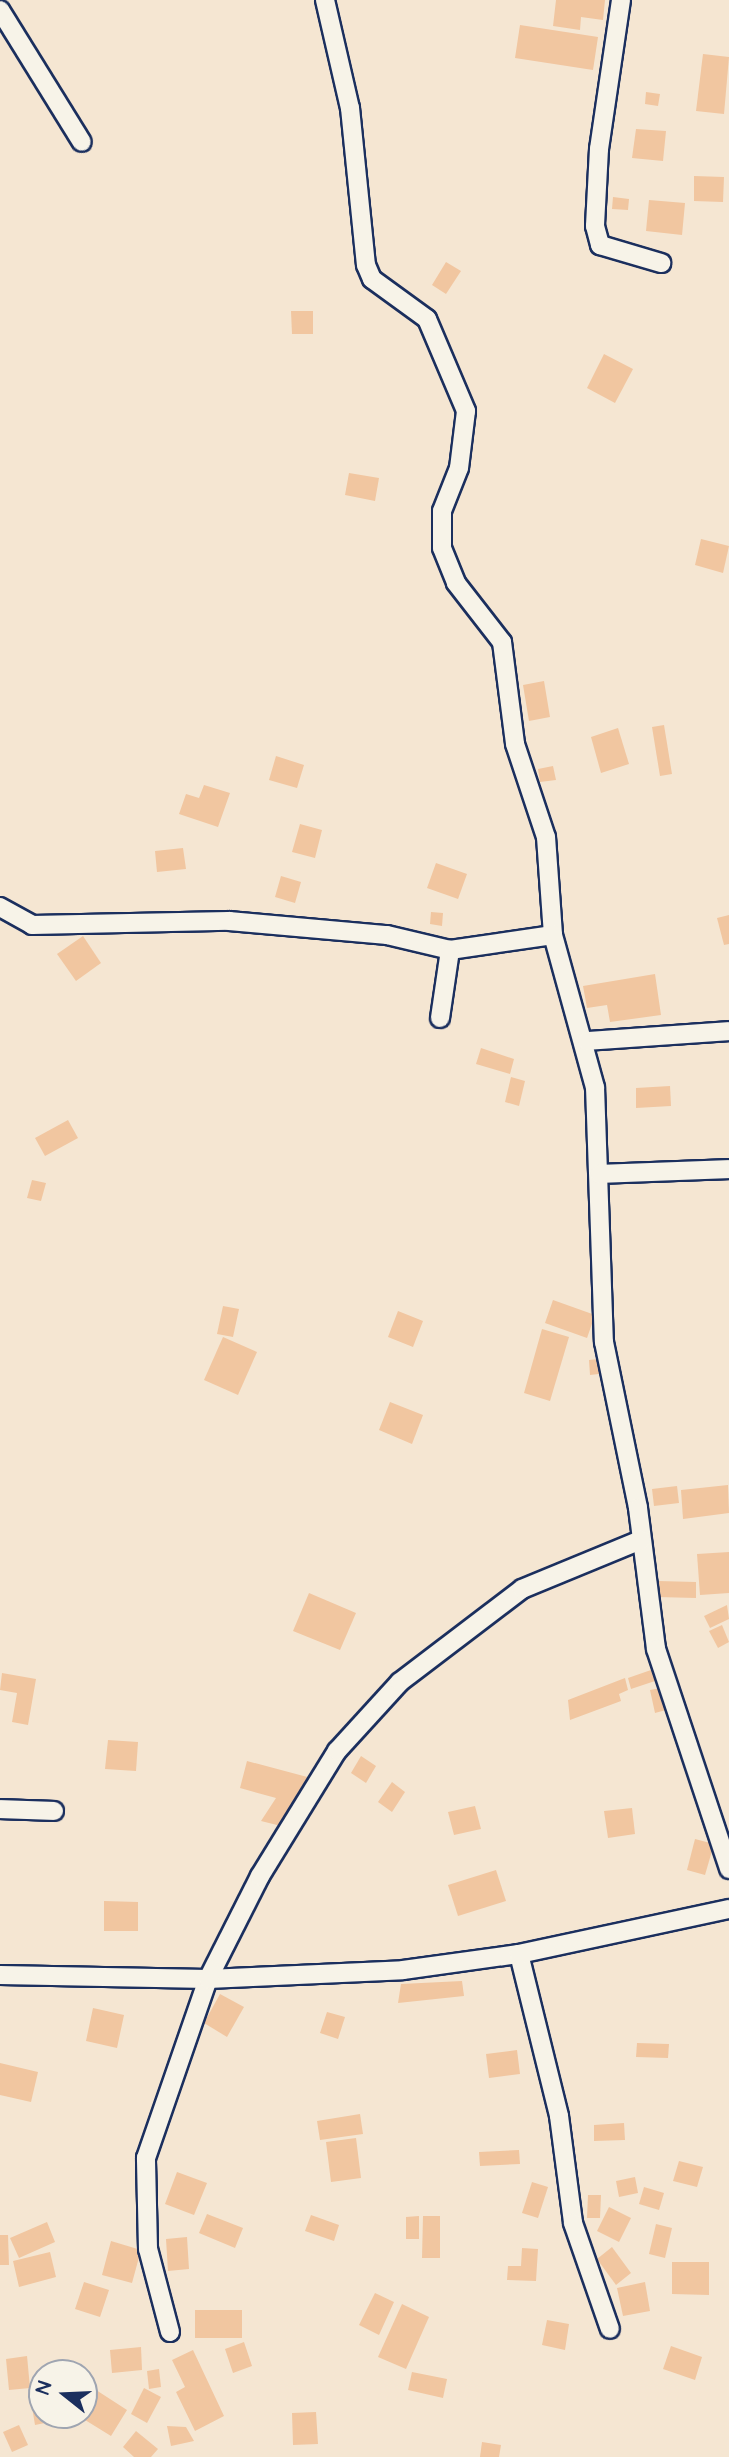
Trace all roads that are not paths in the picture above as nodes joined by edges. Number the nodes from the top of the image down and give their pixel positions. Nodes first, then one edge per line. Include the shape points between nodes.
1 (325, 0) edge
2 (621, 0) edge
3 (0, 10) edge
4 (5, 29) edge
5 (82, 142) dead end
6 (661, 263) dead end
7 (0, 907) edge
8 (553, 935) junction
9 (450, 950) junction
10 (440, 1018) dead end
11 (729, 1031) edge
12 (587, 1041) junction
13 (729, 1169) edge
14 (600, 1174) junction
15 (641, 1540) junction
16 (0, 1809) edge
17 (54, 1811) dead end
18 (729, 1869) edge
19 (729, 1909) edge
20 (519, 1955) junction
21 (0, 1975) edge
22 (208, 1979) junction
23 (610, 2329) dead end
24 (170, 2332) dead end

1 - 8 street via 350,108 366,265 372,279 427,319 466,411 459,468 442,511 442,548 456,583 502,642 515,744 546,837
2 - 6 street via 599,149 594,226 600,245
3 - 4 street
4 - 5 street
7 - 9 street via 33,925 142,918 254,922 387,935
8 - 9 street
8 - 12 street
9 - 10 street
11 - 12 street
12 - 14 street
13 - 14 street
14 - 15 street via 604,1342
15 - 18 street via 656,1649
15 - 22 street via 522,1590 363,1717 260,1876
16 - 17 street
19 - 20 street
20 - 22 street via 403,1970
20 - 23 street via 559,2116 573,2223
21 - 22 street
22 - 24 street via 146,2158 148,2249

